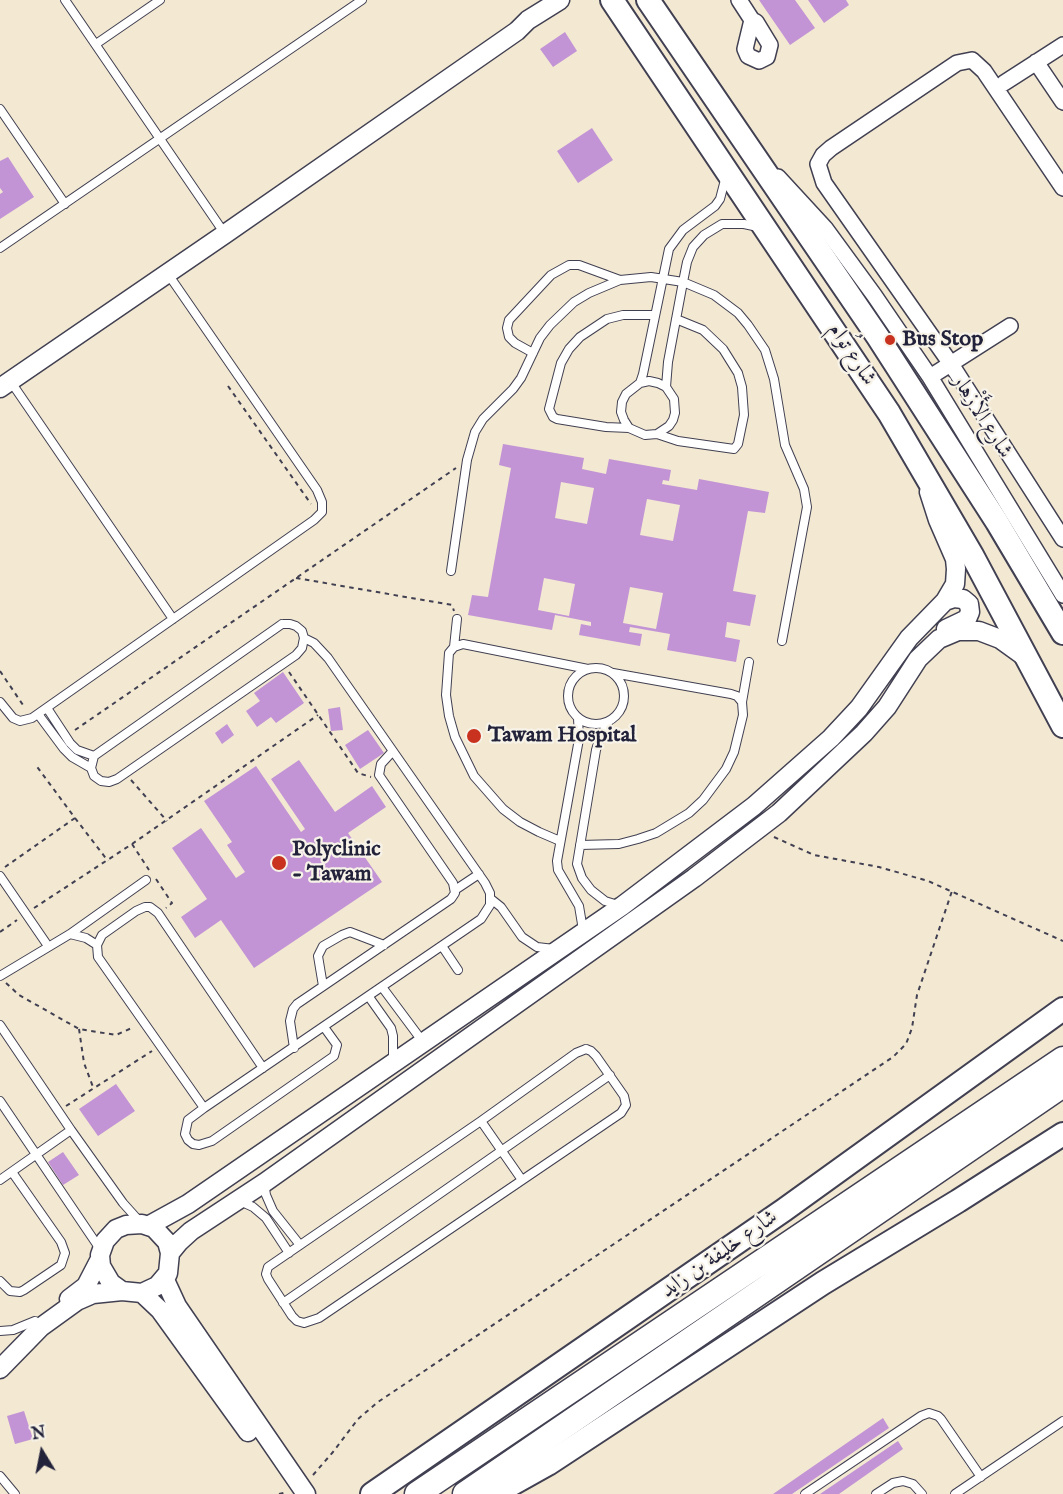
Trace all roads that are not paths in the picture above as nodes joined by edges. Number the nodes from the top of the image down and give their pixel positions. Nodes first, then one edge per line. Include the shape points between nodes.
1 (65, 0) edge
2 (160, 0) edge
3 (362, 0) edge
4 (560, 0) edge
5 (574, 0) edge
6 (611, 0) edge
7 (648, 0) edge
8 (739, 0) edge
9 (752, 20) dead end
10 (518, 31) junction
11 (96, 44) junction
12 (1061, 49) edge
13 (1036, 62) junction
14 (1004, 82) dead end
15 (1063, 102) edge
16 (0, 109) edge
17 (160, 139) junction
18 (758, 160) junction
19 (727, 172) junction
20 (1063, 188) edge
21 (64, 204) junction
22 (764, 228) junction
23 (225, 234) junction
24 (0, 248) edge
25 (168, 273) junction
26 (662, 278) junction
27 (620, 280) junction
28 (682, 282) junction
29 (655, 315) junction
30 (676, 319) junction
31 (1010, 326) dead end
32 (533, 353) junction
33 (951, 363) junction
34 (930, 377) junction
35 (640, 382) junction
36 (5, 384) edge
37 (666, 387) junction
38 (629, 428) junction
39 (657, 434) junction
40 (927, 476) junction
41 (1063, 538) edge
42 (451, 571) dead end
43 (1063, 595) edge
44 (945, 601) junction
45 (173, 619) junction
46 (458, 619) dead end
47 (1063, 633) edge
48 (304, 638) junction
49 (782, 641) dead end
50 (454, 646) junction
51 (924, 651) junction
52 (1028, 659) junction
53 (749, 662) dead end
54 (588, 669) junction
55 (613, 673) junction
56 (0, 702) edge
57 (742, 702) junction
58 (47, 708) junction
59 (35, 716) junction
60 (578, 718) junction
61 (609, 721) junction
62 (1063, 726) edge
63 (392, 752) junction
64 (94, 756) junction
65 (91, 768) junction
66 (560, 841) junction
67 (580, 845) junction
68 (478, 874) junction
69 (0, 876) edge
70 (146, 880) dead end
71 (455, 890) junction
72 (491, 899) junction
73 (622, 906) junction
74 (70, 934) junction
75 (583, 934) junction
76 (97, 945) junction
77 (384, 945) junction
78 (48, 946) junction
79 (442, 946) junction
80 (562, 948) junction
81 (458, 970) dead end
82 (0, 977) edge
83 (323, 986) junction
84 (382, 987) junction
85 (369, 997) junction
86 (1059, 1009) edge
87 (0, 1025) edge
88 (324, 1027) junction
89 (0, 1035) edge
90 (11, 1041) junction
91 (423, 1044) junction
92 (294, 1048) junction
93 (1063, 1059) edge
94 (393, 1065) junction
95 (263, 1068) junction
96 (610, 1075) junction
97 (1063, 1085) edge
98 (392, 1091) junction
99 (0, 1101) edge
100 (204, 1108) junction
101 (481, 1121) junction
102 (72, 1130) junction
103 (1063, 1134) edge
104 (502, 1150) junction
105 (36, 1155) junction
106 (12, 1172) junction
107 (0, 1180) edge
108 (522, 1180) junction
109 (264, 1183) junction
110 (239, 1200) junction
111 (145, 1225) junction
112 (300, 1245) junction
113 (289, 1252) junction
114 (170, 1253) junction
115 (101, 1255) junction
116 (168, 1273) junction
117 (0, 1281) edge
118 (122, 1291) junction
119 (142, 1293) junction
120 (283, 1303) junction
121 (35, 1321) junction
122 (0, 1331) edge
123 (0, 1356) edge
124 (0, 1369) edge
125 (1063, 1421) edge
126 (0, 1476) edge
127 (981, 1477) junction
128 (293, 1492) edge
129 (371, 1492) edge
130 (15, 1494) edge
131 (417, 1494) edge
132 (465, 1494) edge
133 (494, 1494) edge
134 (805, 1494) edge
135 (876, 1494) edge
136 (922, 1494) edge
137 (955, 1494) edge

1 - 11 lane
2 - 11 lane
3 - 17 lane
4 - 10 street
5 - 10 street
6 - 19 main road, شارع تُوام
7 - 18 main road, شارع تُوام
8 - 9 street
10 - 23 street
11 - 17 lane
12 - 13 street
13 - 14 street
13 - 15 street
16 - 21 lane
17 - 21 lane
17 - 23 lane
18 - 34 street, شارع الأَزْهار via 794,192 825,228
18 - 47 main road, شارع تُوام via 936,426
19 - 22 main road, شارع تُوام
19 - 26 lane via 715,206 673,242
20 - 33 street via 984,71 972,60 953,66 821,158 818,168 824,183
21 - 24 lane
22 - 28 lane via 731,223 713,228 693,247
22 - 40 main road, شارع تُوام via 849,351
23 - 25 street
25 - 36 street
25 - 45 lane via 317,490 323,507 319,516
26 - 27 lane
26 - 28 lane
26 - 29 lane
27 - 32 lane via 589,293 561,313
27 - 32 lane via 579,265 568,265 551,275 509,320 507,328 515,343
28 - 30 lane
28 - 49 lane via 714,295 738,313 765,350 774,379 785,445 804,489 807,507
29 - 35 lane
29 - 38 lane via 623,315 580,337 561,363 549,409 557,419
30 - 37 lane
30 - 39 lane via 703,330 723,349 738,373 744,415 734,449
31 - 33 street
32 - 42 lane via 521,378 479,426 470,445
33 - 34 street
33 - 41 street
34 - 43 street, شارع الأَزْهار
35 - 37 lane
35 - 38 lane via 622,402 621,411
36 - 45 lane
37 - 39 lane via 674,399 675,413 669,426
38 - 39 lane via 645,435
40 - 44 street via 932,506 956,568 955,584
40 - 52 main road, شارع تُوام
44 - 51 street via 963,599 969,604 969,615 934,637
44 - 73 street via 909,638 859,708 831,738 754,806
45 - 58 lane
46 - 50 lane
48 - 63 lane via 328,658
48 - 64 lane via 297,626 282,624
48 - 65 lane via 296,655 125,773 109,782 101,781
50 - 54 lane via 463,644
50 - 66 lane via 449,653 446,695 463,757 502,809
51 - 52 street via 948,634 968,630 989,634
51 - 98 street via 887,707 864,733 760,828
52 - 62 main road, شارع تُوام
53 - 57 lane
54 - 55 lane
54 - 60 lane via 572,681 568,690 571,710
55 - 57 lane via 731,694
55 - 61 lane via 623,688 624,698 617,715
56 - 59 lane via 20,721
57 - 67 lane via 740,733 726,769 689,813 638,839 619,844
58 - 59 lane
58 - 64 lane via 77,750
59 - 65 lane via 72,757
60 - 61 lane via 593,724
60 - 66 lane via 579,739
61 - 67 lane via 596,750
63 - 68 lane
63 - 71 lane via 379,769 382,780
64 - 65 lane
66 - 75 lane via 558,870 579,906
67 - 73 lane via 578,864 582,878 597,896
68 - 71 lane
68 - 72 lane
69 - 78 lane
70 - 74 lane
71 - 77 lane via 451,899
72 - 79 lane via 489,910 481,919
72 - 80 lane via 529,943 545,949
73 - 75 street
74 - 76 lane
74 - 78 lane
75 - 80 street
76 - 95 lane via 102,935 145,907 158,912
76 - 100 lane via 98,957
77 - 83 lane
77 - 83 lane via 350,932 323,946 318,956
78 - 82 lane
79 - 81 lane
79 - 84 lane
80 - 91 street
83 - 92 lane via 293,1009 290,1020
84 - 85 lane
84 - 91 lane
85 - 88 lane
85 - 94 lane via 391,1028
86 - 129 main road, شارع خليفة بن زايد via 668,1292
87 - 90 lane
88 - 92 lane
88 - 100 lane via 336,1045 334,1056 212,1141 193,1144 184,1134 185,1127
89 - 90 lane
90 - 102 lane
91 - 94 street
91 - 98 street via 427,1052 424,1059
92 - 95 lane
93 - 131 highway, شارع خليفة بن زايد
94 - 111 street via 188,1204
95 - 100 lane
96 - 101 lane via 591,1051 581,1050
96 - 104 lane
96 - 108 lane via 624,1096 624,1110
97 - 132 highway
98 - 109 street
99 - 105 lane
101 - 104 lane
101 - 112 lane
102 - 105 lane
102 - 111 lane via 123,1203
103 - 133 main road via 823,1283 548,1464
104 - 108 lane
104 - 120 lane
105 - 106 lane
105 - 115 lane
106 - 107 lane
106 - 117 lane via 65,1253 61,1265 20,1292 10,1291
108 - 120 lane via 319,1318 297,1321
109 - 110 street
109 - 112 lane via 273,1211
110 - 113 lane via 266,1218
110 - 114 street via 191,1231
111 - 114 street via 163,1237
111 - 115 street via 116,1229 105,1241
112 - 113 lane
113 - 120 lane via 266,1270
114 - 116 street
115 - 118 street via 106,1278
115 - 121 street via 92,1277 79,1292
116 - 119 street via 157,1286
116 - 128 street via 165,1280 177,1306
118 - 119 street
118 - 124 street via 93,1294 77,1301 41,1327
119 - 128 street via 160,1310
121 - 122 lane
121 - 123 street
125 - 127 lane
126 - 130 lane
127 - 134 lane via 941,1419 929,1413
127 - 137 lane
135 - 136 lane via 903,1481 913,1484

